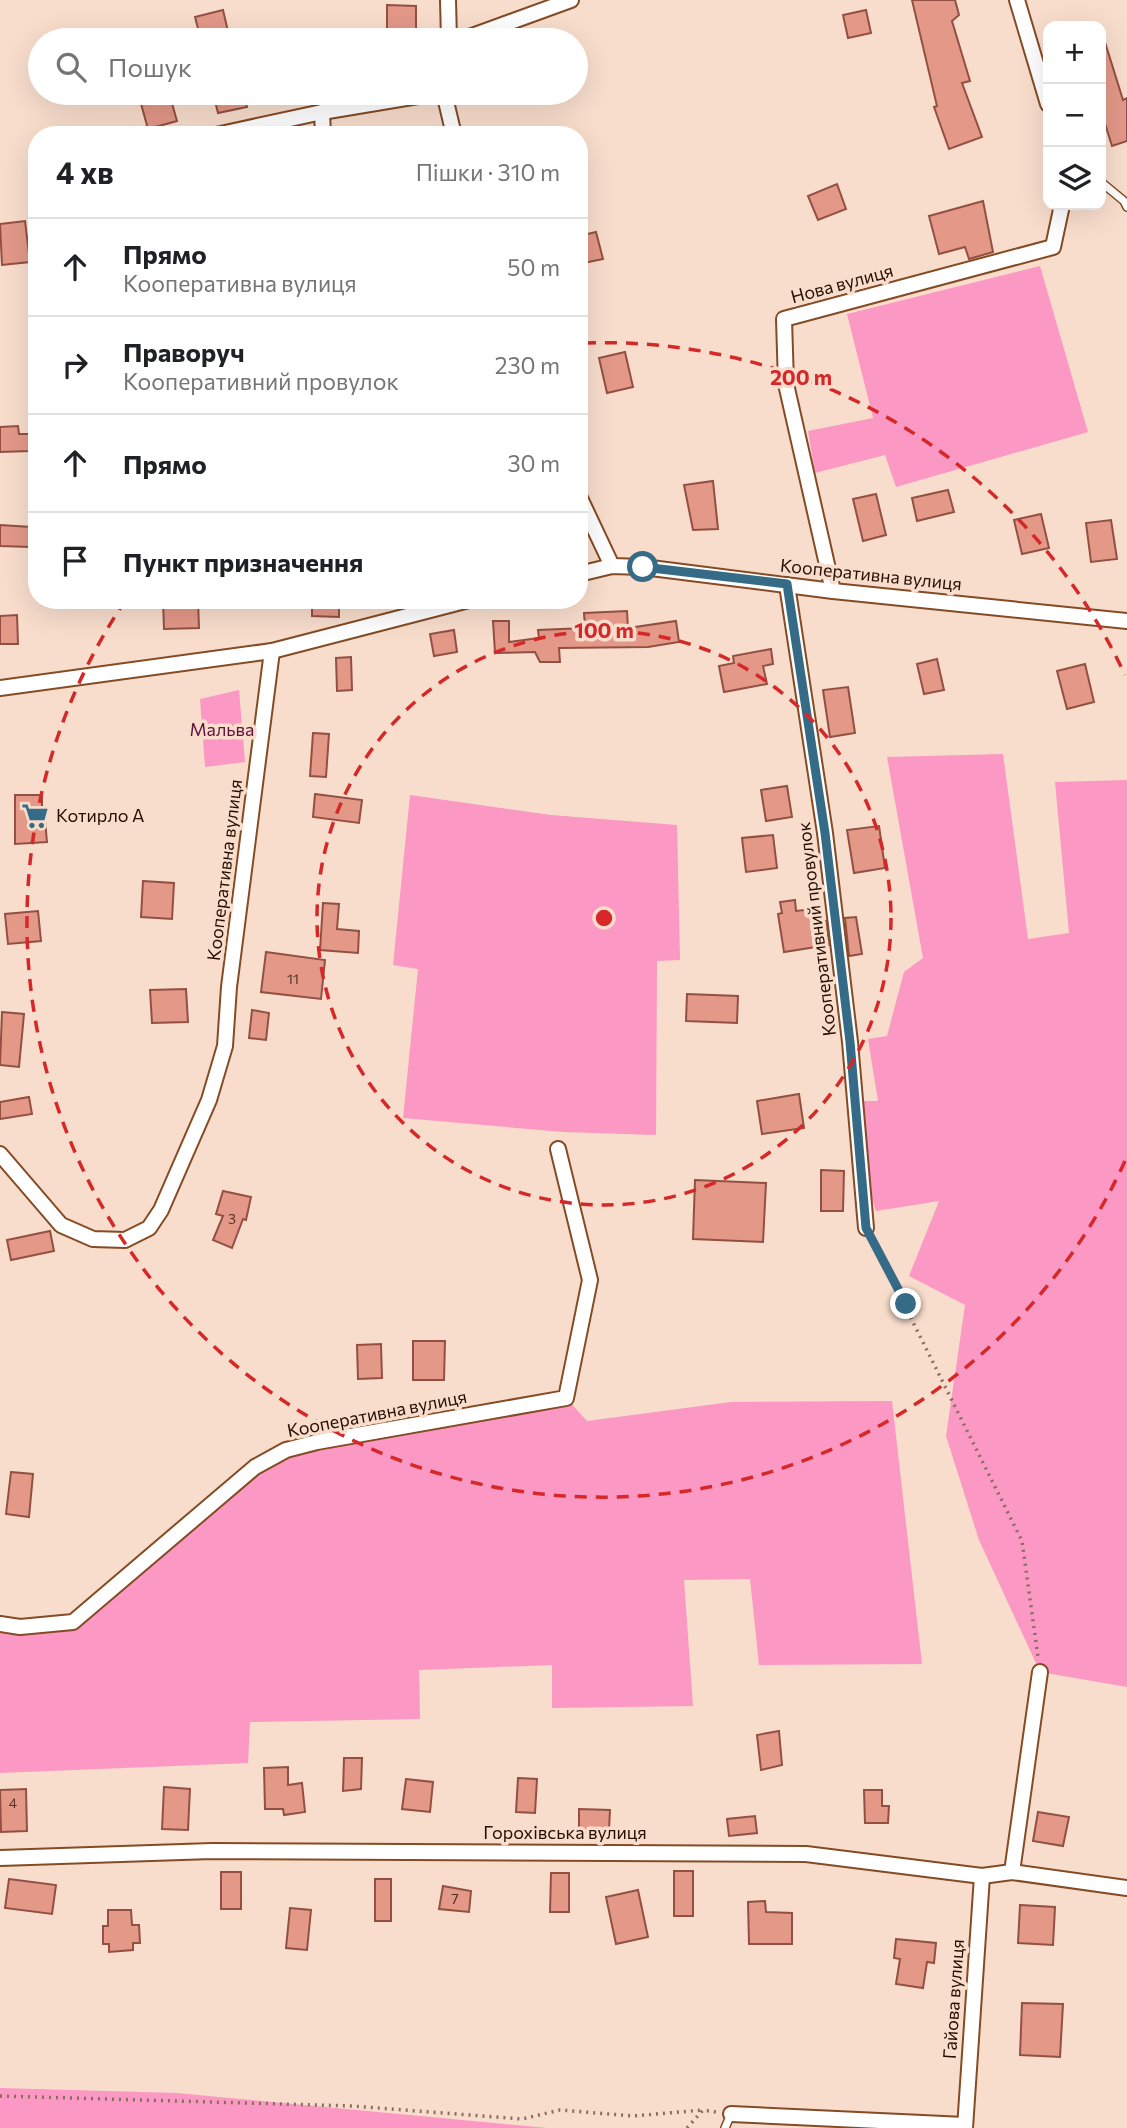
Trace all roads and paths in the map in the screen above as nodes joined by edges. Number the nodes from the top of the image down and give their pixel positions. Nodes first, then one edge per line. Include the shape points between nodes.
1 (448, 0) edge
2 (571, 0) edge
3 (1017, 0) edge
4 (449, 28) edge
5 (494, 28) edge
6 (1043, 87) edge
7 (363, 105) edge
8 (447, 105) edge
9 (321, 112) junction
10 (257, 126) edge
11 (322, 126) edge
12 (452, 126) edge
13 (1106, 186) edge
14 (1127, 207) edge
15 (1061, 210) edge
16 (588, 515) edge
17 (612, 566) junction
18 (588, 572) edge
19 (787, 584) junction
20 (833, 591) junction
21 (431, 609) edge
22 (1127, 621) edge
23 (272, 651) junction
24 (0, 688) edge
25 (558, 1149) dead end
26 (0, 1154) edge
27 (866, 1228) joint
28 (0, 1625) edge
29 (1040, 1672) joint
30 (0, 1858) edge
31 (1012, 1872) junction
32 (982, 1876) junction
33 (1127, 1888) edge
34 (0, 2096) edge
35 (704, 2110) junction
36 (728, 2121) edge
37 (965, 2127) edge
38 (687, 2128) edge

1 - 4 street
2 - 5 street
3 - 6 street
7 - 9 street
8 - 12 street
9 - 10 street
9 - 11 street
13 - 14 lane
15 - 20 street, Нова вулиця via 1054,247 784,319 786,384
16 - 17 street
17 - 18 street, Кооперативна вулиця
17 - 19 street, Кооперативна вулиця
19 - 20 street, Кооперативна вулиця
19 - 27 street, Кооперативний провулок via 825,833
20 - 22 street, Кооперативна вулиця
21 - 23 street
23 - 24 street
23 - 26 street, Кооперативна вулиця via 225,1046 209,1100 160,1210 149,1228 125,1240 93,1239 61,1225
25 - 28 street, Кооперативна вулиця via 590,1280 566,1398 286,1450 255,1466 73,1622
27 - 29 path via 1022,1541
29 - 31 street
30 - 32 street, Горохівська вулиця via 212,1851 806,1854
31 - 32 street, Горохівська вулиця
31 - 33 street, Горохівська вулиця
32 - 37 street, Гайова вулиця
34 - 35 path via 352,2106 522,2119 560,2110 633,2116
35 - 36 path
35 - 38 path
36 - 37 street, Гайова вулиця

